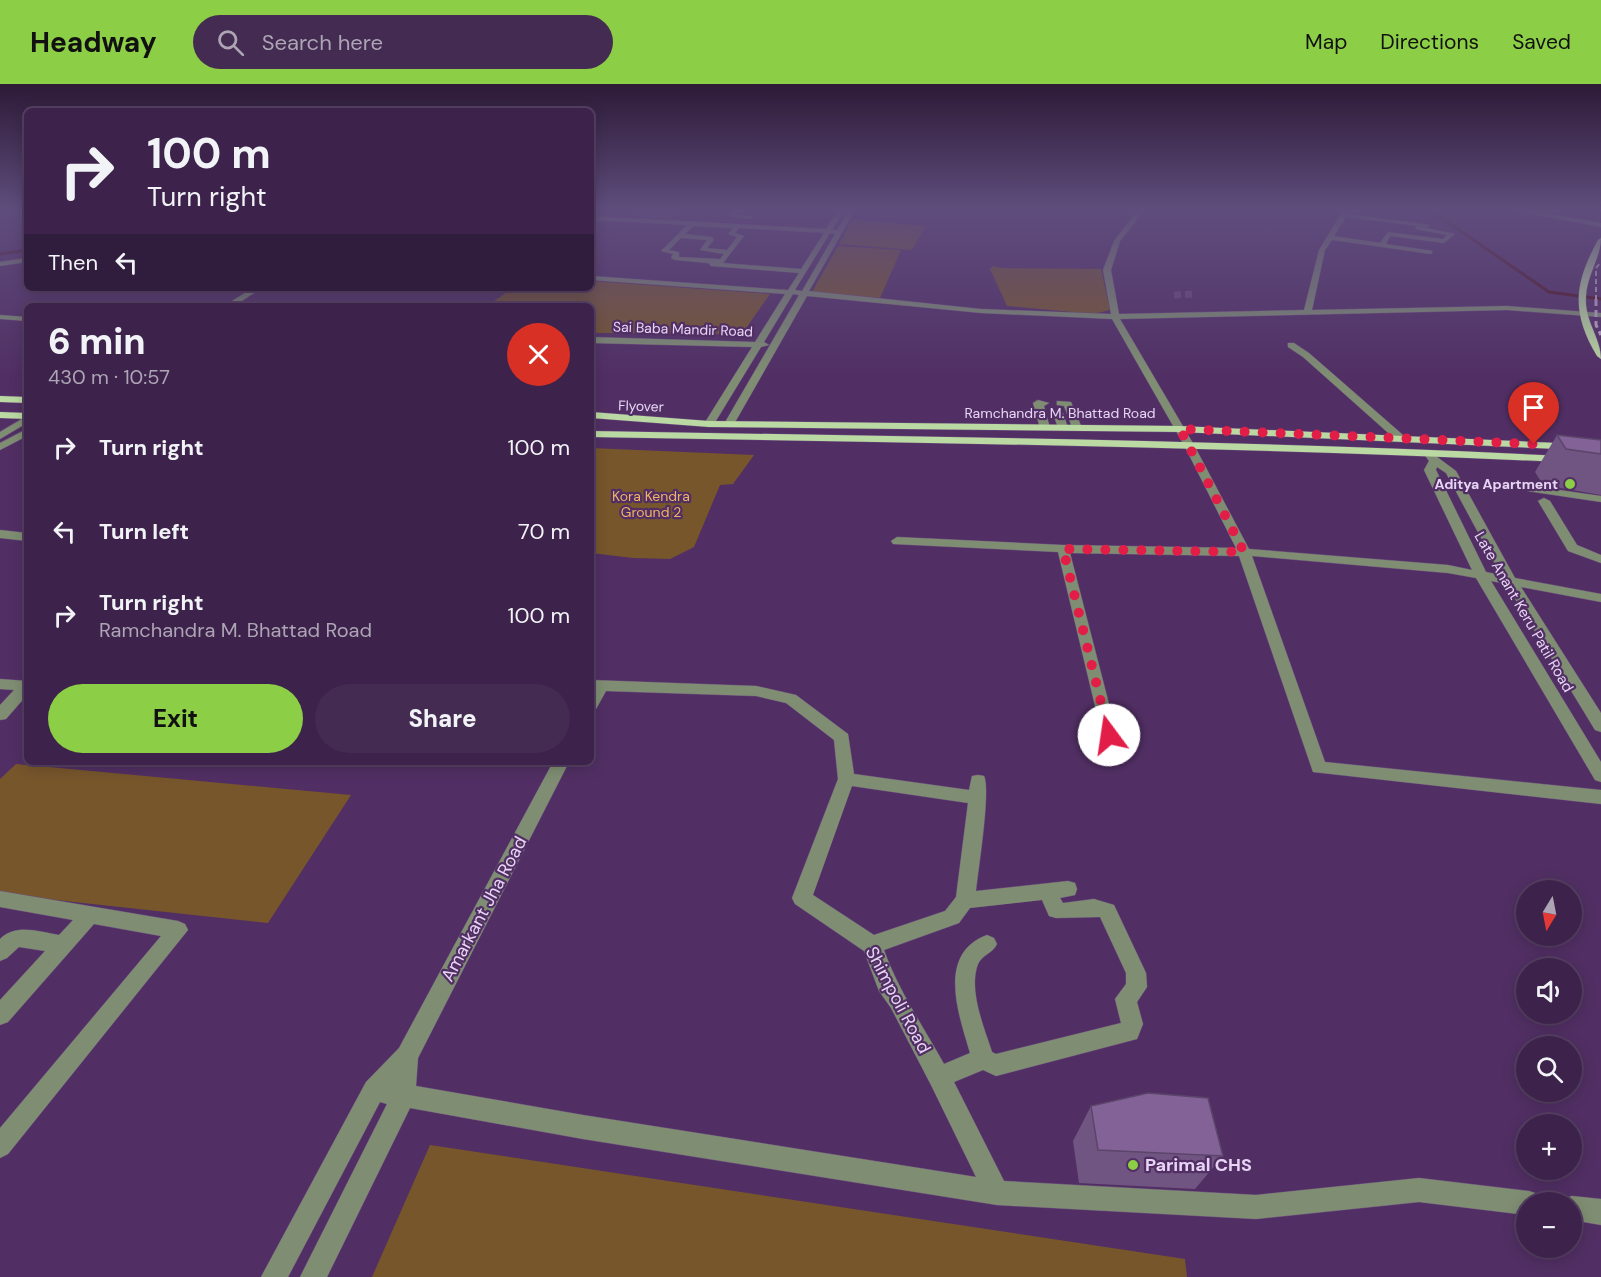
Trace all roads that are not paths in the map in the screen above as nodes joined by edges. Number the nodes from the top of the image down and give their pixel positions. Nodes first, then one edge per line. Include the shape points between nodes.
1 (732, 266) edge
2 (807, 266) edge
3 (821, 266) edge
4 (1108, 266) edge
5 (1318, 266) edge
6 (1588, 266) edge
7 (804, 271) junction
8 (594, 278) edge
9 (253, 291) edge
10 (791, 292) junction
11 (805, 294) junction
12 (227, 303) edge
13 (1582, 313) junction
14 (1307, 314) junction
15 (1601, 315) edge
16 (0, 317) edge
17 (1115, 317) junction
18 (24, 319) edge
19 (594, 340) edge
20 (757, 345) junction
21 (774, 345) junction
22 (1291, 345) dead end
23 (1601, 356) edge
24 (0, 393) edge
25 (24, 393) edge
26 (0, 399) edge
27 (24, 400) edge
28 (0, 405) edge
29 (24, 406) edge
30 (1059, 408) junction
31 (0, 415) edge
32 (594, 415) edge
33 (24, 417) edge
34 (24, 418) edge
35 (594, 420) edge
36 (690, 423) junction
37 (709, 424) junction
38 (729, 424) junction
39 (626, 425) junction
40 (594, 428) edge
41 (1046, 428) junction
42 (1063, 428) junction
43 (1077, 428) junction
44 (2, 429) edge
45 (1180, 429) junction
46 (24, 434) edge
47 (594, 434) edge
48 (686, 434) junction
49 (1399, 437) junction
50 (1189, 445) junction
51 (0, 447) edge
52 (1601, 448) edge
53 (1430, 456) junction
54 (1601, 461) edge
55 (1531, 489) dead end
56 (1601, 499) edge
57 (1544, 501) dead end
58 (0, 534) edge
59 (24, 537) edge
60 (897, 541) dead end
61 (1063, 549) junction
62 (1244, 552) junction
63 (1601, 559) edge
64 (1480, 575) junction
65 (1511, 582) junction
66 (1601, 598) edge
67 (0, 684) edge
68 (596, 685) edge
69 (24, 686) edge
70 (24, 689) edge
71 (0, 715) edge
72 (1601, 726) edge
73 (1109, 735) dead end
74 (559, 765) edge
75 (1601, 776) edge
76 (846, 779) junction
77 (1601, 797) edge
78 (0, 899) edge
79 (965, 900) junction
80 (90, 915) junction
81 (987, 944) dead end
82 (63, 945) junction
83 (872, 945) junction
84 (0, 952) edge
85 (0, 1015) edge
86 (406, 1056) junction
87 (983, 1059) junction
88 (939, 1077) junction
89 (374, 1090) junction
90 (404, 1095) junction
91 (0, 1146) edge
92 (997, 1193) junction
93 (1516, 1201) edge
94 (1582, 1209) edge
95 (1601, 1212) edge
96 (274, 1277) edge
97 (313, 1277) edge

1 - 7 street
2 - 7 street
3 - 11 street
4 - 17 street
5 - 14 street
6 - 13 main road
7 - 10 street
8 - 10 street
9 - 12 street
10 - 11 street
10 - 20 street
11 - 17 street via 981,311
11 - 21 street
13 - 14 street via 1507,308
13 - 15 street
13 - 23 main road
14 - 17 street
16 - 18 street
17 - 45 street
19 - 20 street, Sai Baba Mandir Road
20 - 21 street, Sai Baba Mandir Road
20 - 37 street
21 - 38 street
22 - 49 street
24 - 25 main road
26 - 27 main road
28 - 29 main road
30 - 41 street via 1042,407
30 - 42 street
30 - 43 street via 1072,414
31 - 33 main road
32 - 36 main road, Ramchandra M. Bhattad Road
34 - 44 street
35 - 39 main road, Flyover
36 - 37 main road, Ramchandra M. Bhattad Road
36 - 39 main road, Flyover
37 - 38 main road, Ramchandra M. Bhattad Road
38 - 41 main road, Ramchandra M. Bhattad Road
39 - 40 main road, Flyover
39 - 48 main road, Flyover
41 - 42 main road, Ramchandra M. Bhattad Road
42 - 43 main road, Ramchandra M. Bhattad Road
43 - 45 main road, Ramchandra M. Bhattad Road
45 - 49 main road, Ramchandra M. Bhattad Road
45 - 50 street
46 - 51 street
47 - 48 main road, Ramchandra M. Bhattad Road
48 - 50 main road, Ramchandra M. Bhattad Road
49 - 52 main road, Ramchandra M. Bhattad Road
50 - 53 main road, Ramchandra M. Bhattad Road
50 - 62 street
53 - 54 main road, Ramchandra M. Bhattad Road
53 - 64 street, Late Anant Keru Patil Road via 1430,470
53 - 65 street, Late Anant Keru Patil Road via 1450,471
55 - 56 street
57 - 63 street via 1572,548
58 - 59 street
60 - 61 street
61 - 62 street
61 - 73 street
62 - 64 street
62 - 77 street via 1319,768
64 - 65 street
64 - 75 street, Late Anant Keru Patil Road
65 - 66 street
65 - 72 street, Late Anant Keru Patil Road
67 - 69 street
68 - 76 street, Shimpoli Road via 756,691 791,699 842,738
70 - 71 street
74 - 86 street, Amarkant Jha Road
76 - 79 street via 977,789
76 - 83 street, Shimpoli Road via 802,898
78 - 80 street
79 - 83 street via 952,917
79 - 87 street via 1058,890 1056,910 1098,906 1107,911 1136,973 1137,987 1126,999 1132,1024 1129,1032 996,1065
80 - 82 street
80 - 91 street via 178,930
81 - 87 street via 977,947 968,961 966,981 966,996
82 - 84 street via 19,938
82 - 85 street
83 - 88 street, Shimpoli Road via 886,984
86 - 89 street, Amarkant Jha Road
86 - 90 street, Amarkant Jha Road
87 - 88 street
88 - 92 street, Shimpoli Road
89 - 90 street
89 - 96 street, Amarkant Jha Road
90 - 92 street
90 - 97 street, Amarkant Jha Road
92 - 93 street via 1256,1206 1419,1190
94 - 95 street

